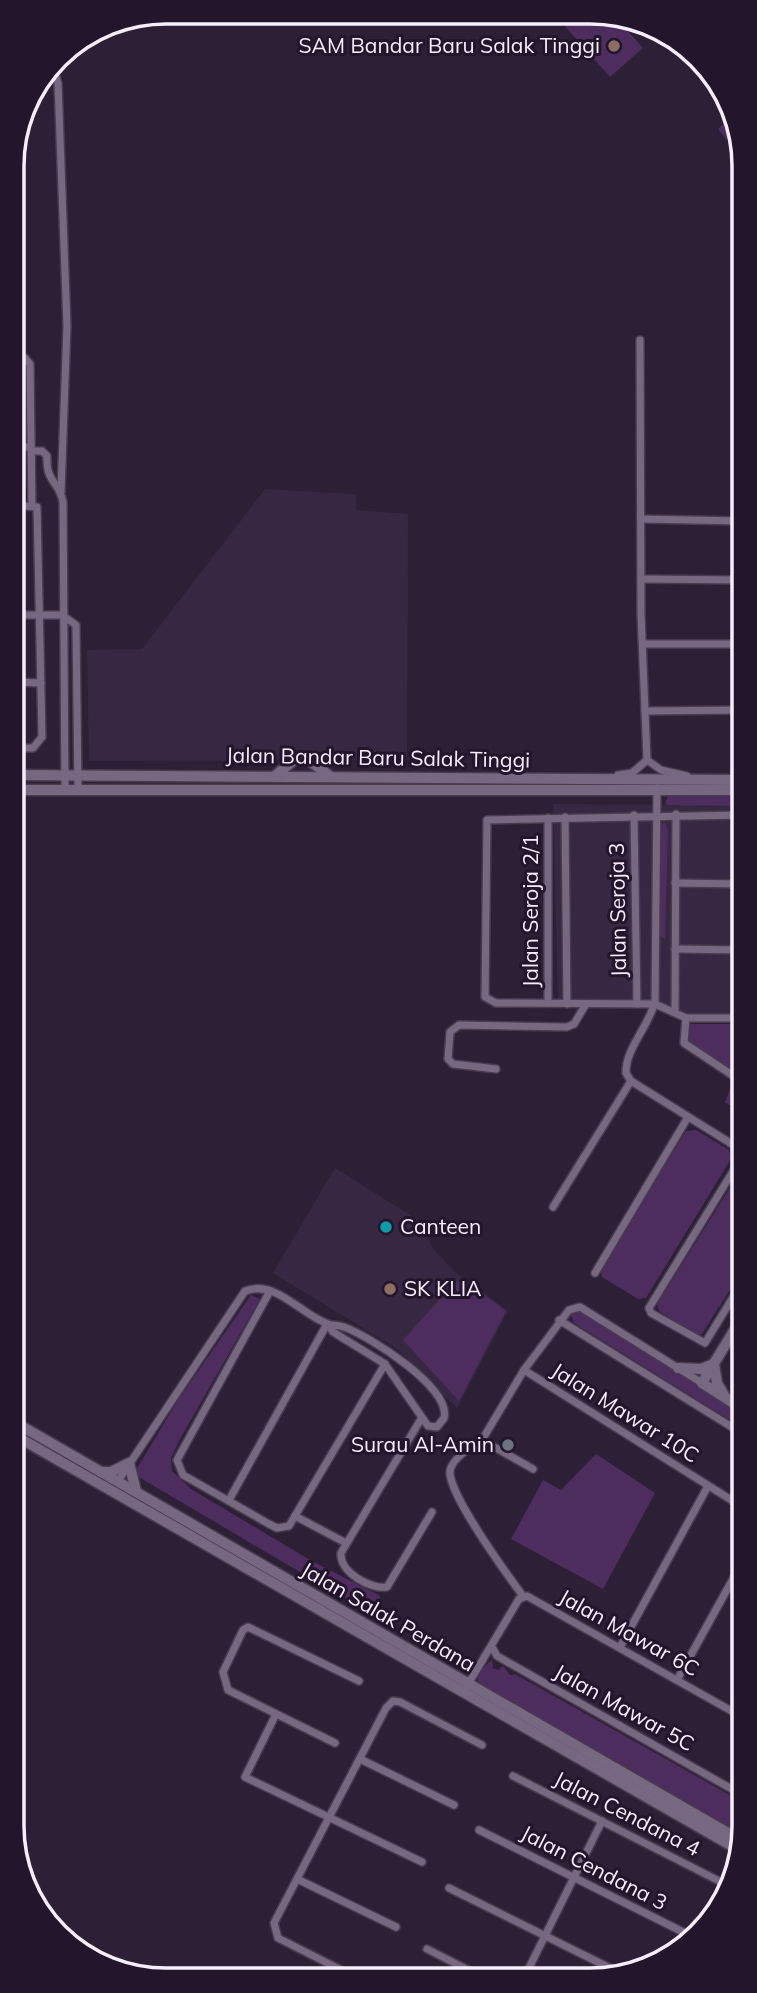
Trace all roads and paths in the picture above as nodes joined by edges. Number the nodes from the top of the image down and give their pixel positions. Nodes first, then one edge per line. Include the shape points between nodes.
1 (56, 77) edge
2 (640, 340) dead end
3 (25, 358) edge
4 (25, 448) edge
5 (31, 449) junction
6 (61, 492) junction
7 (25, 506) edge
8 (34, 507) junction
9 (641, 519) junction
10 (732, 521) edge
11 (641, 579) junction
12 (732, 580) edge
13 (25, 615) edge
14 (40, 615) junction
15 (62, 615) junction
16 (643, 644) junction
17 (732, 644) edge
18 (25, 682) edge
19 (41, 682) junction
20 (645, 710) junction
21 (732, 710) edge
22 (25, 748) edge
23 (306, 758) dead end
24 (294, 760) dead end
25 (647, 760) junction
26 (65, 774) junction
27 (78, 774) junction
28 (25, 775) edge
29 (275, 776) junction
30 (331, 777) junction
31 (594, 779) junction
32 (701, 780) junction
33 (732, 780) edge
34 (657, 785) junction
35 (732, 789) edge
36 (25, 790) edge
37 (65, 790) junction
38 (78, 790) junction
39 (657, 814) junction
40 (676, 814) junction
41 (634, 815) junction
42 (732, 815) edge
43 (565, 817) junction
44 (548, 818) junction
45 (675, 883) junction
46 (732, 884) edge
47 (675, 949) junction
48 (732, 950) edge
49 (548, 1003) junction
50 (567, 1004) junction
51 (586, 1004) junction
52 (637, 1004) junction
53 (655, 1004) junction
54 (675, 1011) junction
55 (686, 1018) junction
56 (732, 1018) edge
57 (496, 1069) dead end
58 (732, 1075) edge
59 (631, 1082) junction
60 (688, 1117) junction
61 (732, 1147) edge
62 (732, 1172) edge
63 (553, 1207) dead end
64 (595, 1273) dead end
65 (270, 1291) junction
66 (732, 1299) edge
67 (559, 1320) junction
68 (327, 1324) junction
69 (732, 1334) edge
70 (385, 1364) junction
71 (714, 1364) junction
72 (678, 1368) junction
73 (524, 1370) junction
74 (702, 1383) junction
75 (725, 1397) junction
76 (732, 1402) edge
77 (421, 1419) junction
78 (732, 1427) edge
79 (24, 1428) edge
80 (482, 1440) junction
81 (24, 1441) edge
82 (129, 1464) junction
83 (533, 1469) dead end
84 (100, 1472) junction
85 (118, 1481) junction
86 (708, 1486) junction
87 (136, 1491) junction
88 (112, 1492) junction
89 (229, 1500) junction
90 (732, 1501) edge
91 (432, 1512) dead end
92 (295, 1516) junction
93 (346, 1544) junction
94 (732, 1581) edge
95 (523, 1596) junction
96 (492, 1647) junction
97 (620, 1647) junction
98 (677, 1680) junction
99 (359, 1681) dead end
100 (466, 1689) junction
101 (732, 1712) edge
102 (276, 1714) junction
103 (335, 1743) dead end
104 (482, 1745) dead end
105 (360, 1759) junction
106 (513, 1776) dead end
107 (732, 1789) edge
108 (454, 1805) dead end
109 (329, 1817) junction
110 (602, 1821) junction
111 (479, 1830) dead end
112 (732, 1836) edge
113 (731, 1845) edge
114 (422, 1863) dead end
115 (574, 1877) junction
116 (297, 1879) junction
117 (721, 1882) edge
118 (449, 1888) dead end
119 (396, 1927) dead end
120 (684, 1933) edge
121 (545, 1936) junction
122 (427, 1949) dead end
123 (608, 1967) edge
124 (337, 1968) edge
125 (464, 1968) edge
126 (529, 1968) edge

1 - 6 street via 67,326
2 - 9 street
3 - 5 street via 30,364
4 - 5 street
5 - 6 street via 47,456 47,473
5 - 8 street
6 - 15 street
7 - 8 street
8 - 14 street
9 - 10 street
9 - 11 street
11 - 12 street
11 - 16 street
13 - 14 street
14 - 15 street
14 - 19 street
15 - 26 street
15 - 27 street via 76,625
16 - 17 street
16 - 20 street
18 - 19 street
19 - 22 street via 41,737 33,748
20 - 21 street
20 - 25 street
23 - 30 street
24 - 29 street
25 - 31 street via 632,774
25 - 32 street via 660,770
26 - 27 street, Jalan Bandar Baru Salak Tinggi
26 - 28 street, Jalan Bandar Baru Salak Tinggi
26 - 37 street
27 - 29 street, Jalan Bandar Baru Salak Tinggi
27 - 38 street
29 - 30 street, Jalan Bandar Baru Salak Tinggi
30 - 31 street, Jalan Bandar Baru Salak Tinggi
31 - 34 street, Jalan Bandar Baru Salak Tinggi
32 - 33 street, Jalan Bandar Baru Salak Tinggi
32 - 34 street, Jalan Bandar Baru Salak Tinggi
34 - 35 street, Jalan Bandar Baru Salak Tinggi
34 - 38 street, Jalan Bandar Baru Salak Tinggi
34 - 39 street
36 - 37 street, Jalan Bandar Baru Salak Tinggi
37 - 38 street, Jalan Bandar Baru Salak Tinggi
39 - 40 street
39 - 41 street
39 - 53 street
40 - 42 street
40 - 45 street
41 - 43 street
41 - 52 street, Jalan Seroja 3
43 - 44 street
43 - 50 street
44 - 49 street, Jalan Seroja 2/1
44 - 49 street via 491,818 485,824 485,997 496,1003
45 - 46 street
45 - 47 street
47 - 48 street
47 - 54 street
49 - 50 street
50 - 51 street
51 - 52 street
51 - 57 street via 575,1024 567,1027 459,1026 450,1032 449,1059 453,1064
52 - 53 street
53 - 54 street
53 - 59 street via 626,1066
54 - 55 street
55 - 56 street
55 - 58 street via 684,1043
59 - 60 street
59 - 63 street
60 - 61 street
60 - 64 street
62 - 66 street via 649,1308 705,1343
65 - 68 street
65 - 82 street via 244,1291
65 - 89 street via 177,1460 179,1471
67 - 72 street via 580,1307
67 - 73 street
67 - 78 street
68 - 70 street
68 - 77 street via 344,1327 410,1367 446,1412 437,1427
68 - 89 street
69 - 71 street
70 - 77 street
70 - 92 street
71 - 72 street via 701,1369
71 - 74 street
71 - 75 street
72 - 74 street
73 - 80 street
73 - 86 street, Jalan Mawar 10C
74 - 75 street
75 - 76 street
77 - 93 street
79 - 84 street, Jalan Salak Perdana
80 - 83 street
80 - 95 street via 451,1467 450,1474 465,1508
81 - 88 street, Jalan Salak Perdana
82 - 84 street
82 - 85 street
82 - 87 street
84 - 85 street, Jalan Salak Perdana
85 - 87 street, Jalan Salak Perdana
85 - 88 street
86 - 90 street, Jalan Mawar 10C
86 - 97 street
87 - 100 street, Jalan Salak Perdana
88 - 100 street, Jalan Salak Perdana
89 - 92 street via 284,1529
91 - 93 street via 387,1587 377,1587 342,1564
92 - 93 street
94 - 98 street
95 - 96 street
95 - 97 street, Jalan Mawar 6C
96 - 100 street
96 - 107 street, Jalan Mawar 5C via 497,1656
97 - 98 street, Jalan Mawar 6C
98 - 101 street, Jalan Mawar 6C
99 - 102 street via 248,1627 223,1672 223,1682 228,1690
100 - 112 street, Jalan Salak Perdana
100 - 113 street, Jalan Salak Perdana
102 - 103 street
102 - 109 street via 245,1777
104 - 105 street via 393,1701
105 - 108 street
105 - 109 street
106 - 110 street, Jalan Cendana 4
109 - 114 street
109 - 116 street
110 - 115 street
110 - 117 street, Jalan Cendana 4
111 - 115 street, Jalan Cendana 3
115 - 120 street, Jalan Cendana 3
115 - 121 street
116 - 119 street
116 - 124 street via 274,1923 278,1938
118 - 121 street
121 - 123 street
121 - 126 street
122 - 125 street

